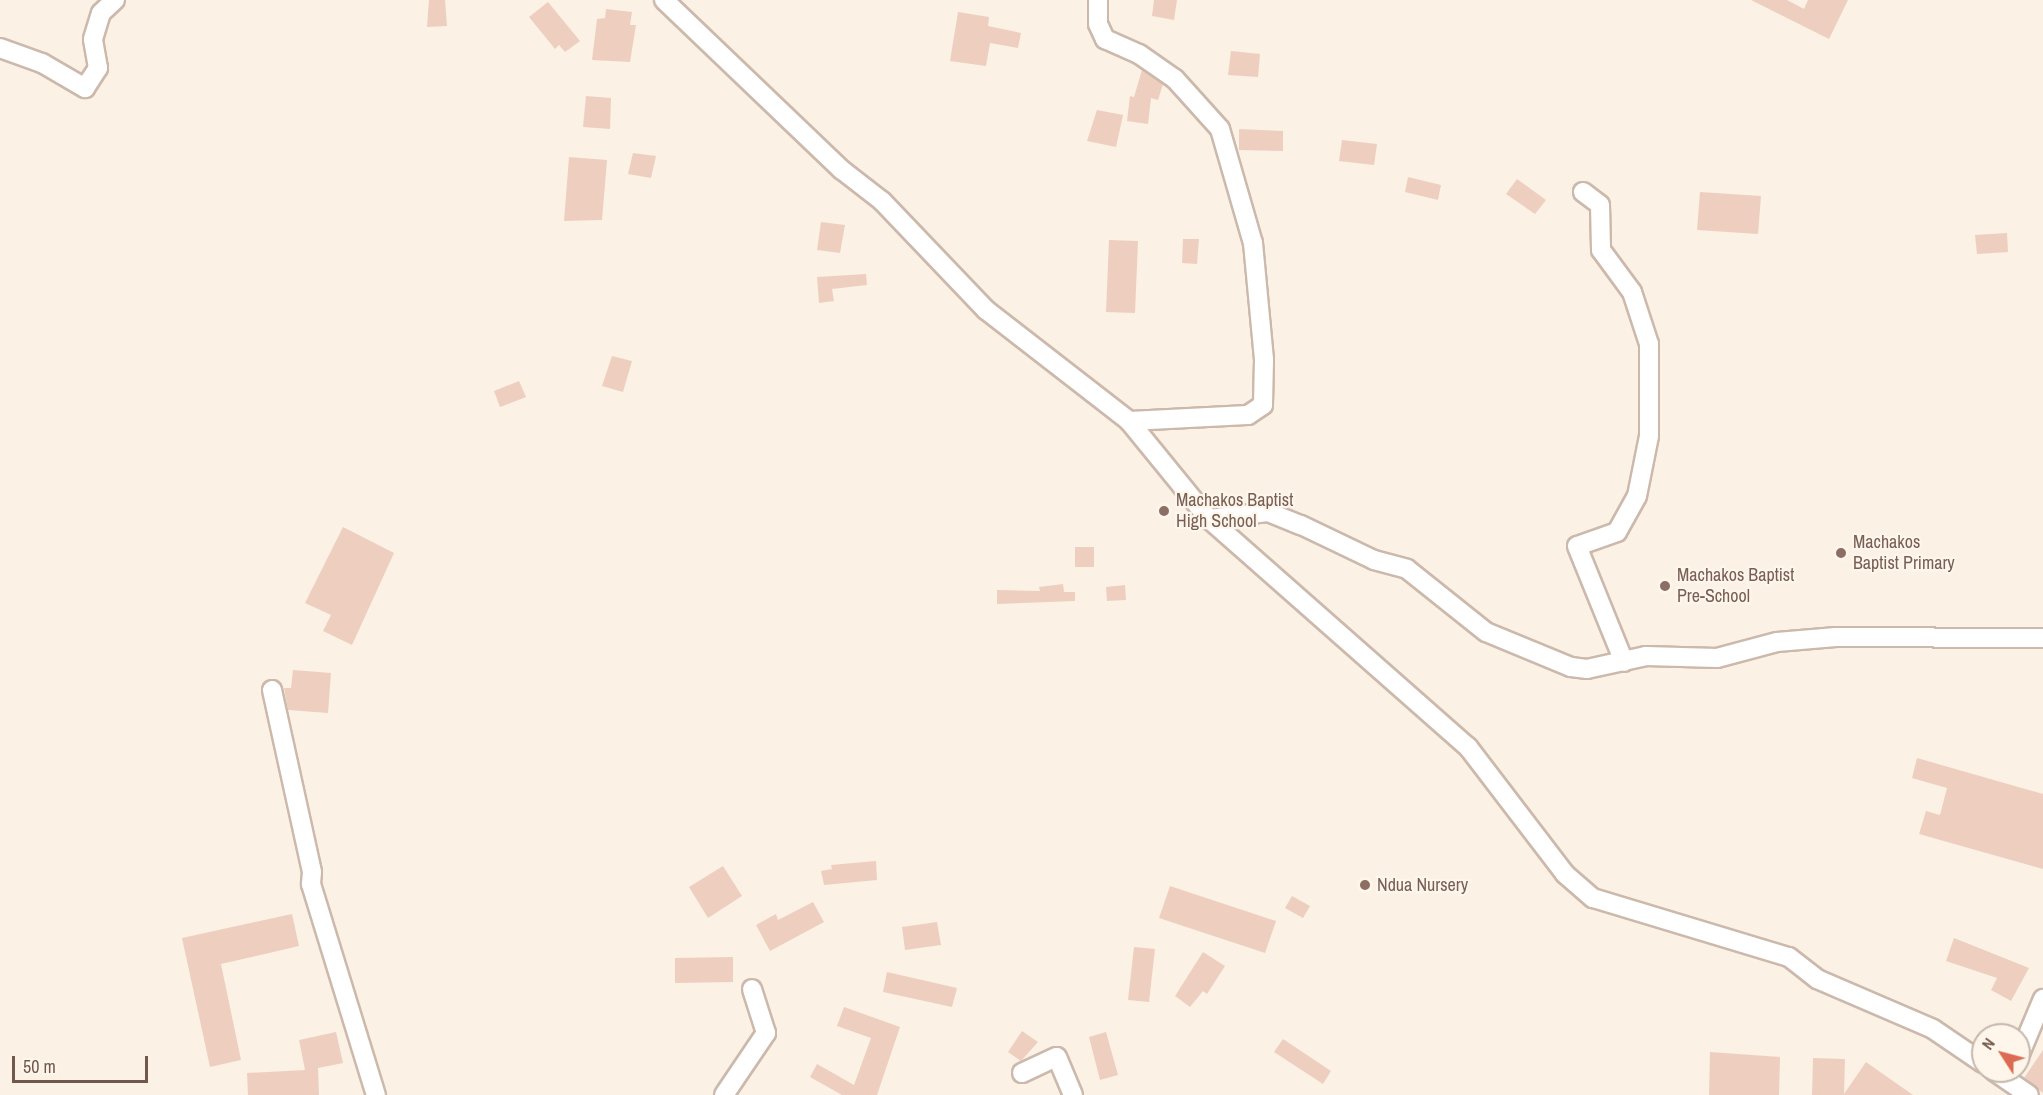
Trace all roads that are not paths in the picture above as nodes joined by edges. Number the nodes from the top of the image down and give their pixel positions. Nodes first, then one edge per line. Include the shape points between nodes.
1 (115, 0) edge
2 (664, 0) edge
3 (1098, 0) edge
4 (0, 48) edge
5 (1583, 192) dead end
6 (1129, 422) junction
7 (1209, 519) junction
8 (2043, 638) edge
9 (1624, 662) junction
10 (272, 690) dead end
11 (752, 989) dead end
12 (2043, 999) edge
13 (2031, 1028) edge
14 (1971, 1055) edge
15 (1022, 1072) dead end
16 (2009, 1083) edge
17 (376, 1095) edge
18 (724, 1095) edge
19 (1073, 1095) edge
20 (2029, 1095) edge

1 - 4 street via 101,13 93,39 98,68 85,88 42,63
2 - 6 street via 842,170 882,201 986,310
3 - 6 street via 1098,24 1105,39 1139,54 1175,79 1220,129 1253,243 1264,360 1263,405 1248,415
5 - 9 street via 1600,205 1601,250 1632,292 1649,344 1649,436 1636,496 1617,532 1577,546
6 - 7 street
7 - 9 street via 1268,512 1374,560 1407,569 1486,632 1571,667 1587,669
7 - 14 street via 1468,747 1565,874 1593,898 1789,957 1817,979 1933,1029
8 - 9 street via 1836,637 1777,642 1717,658 1646,656
10 - 17 street via 312,872 311,884
11 - 18 street via 766,1033
12 - 13 street
15 - 19 street via 1057,1057
16 - 20 street

